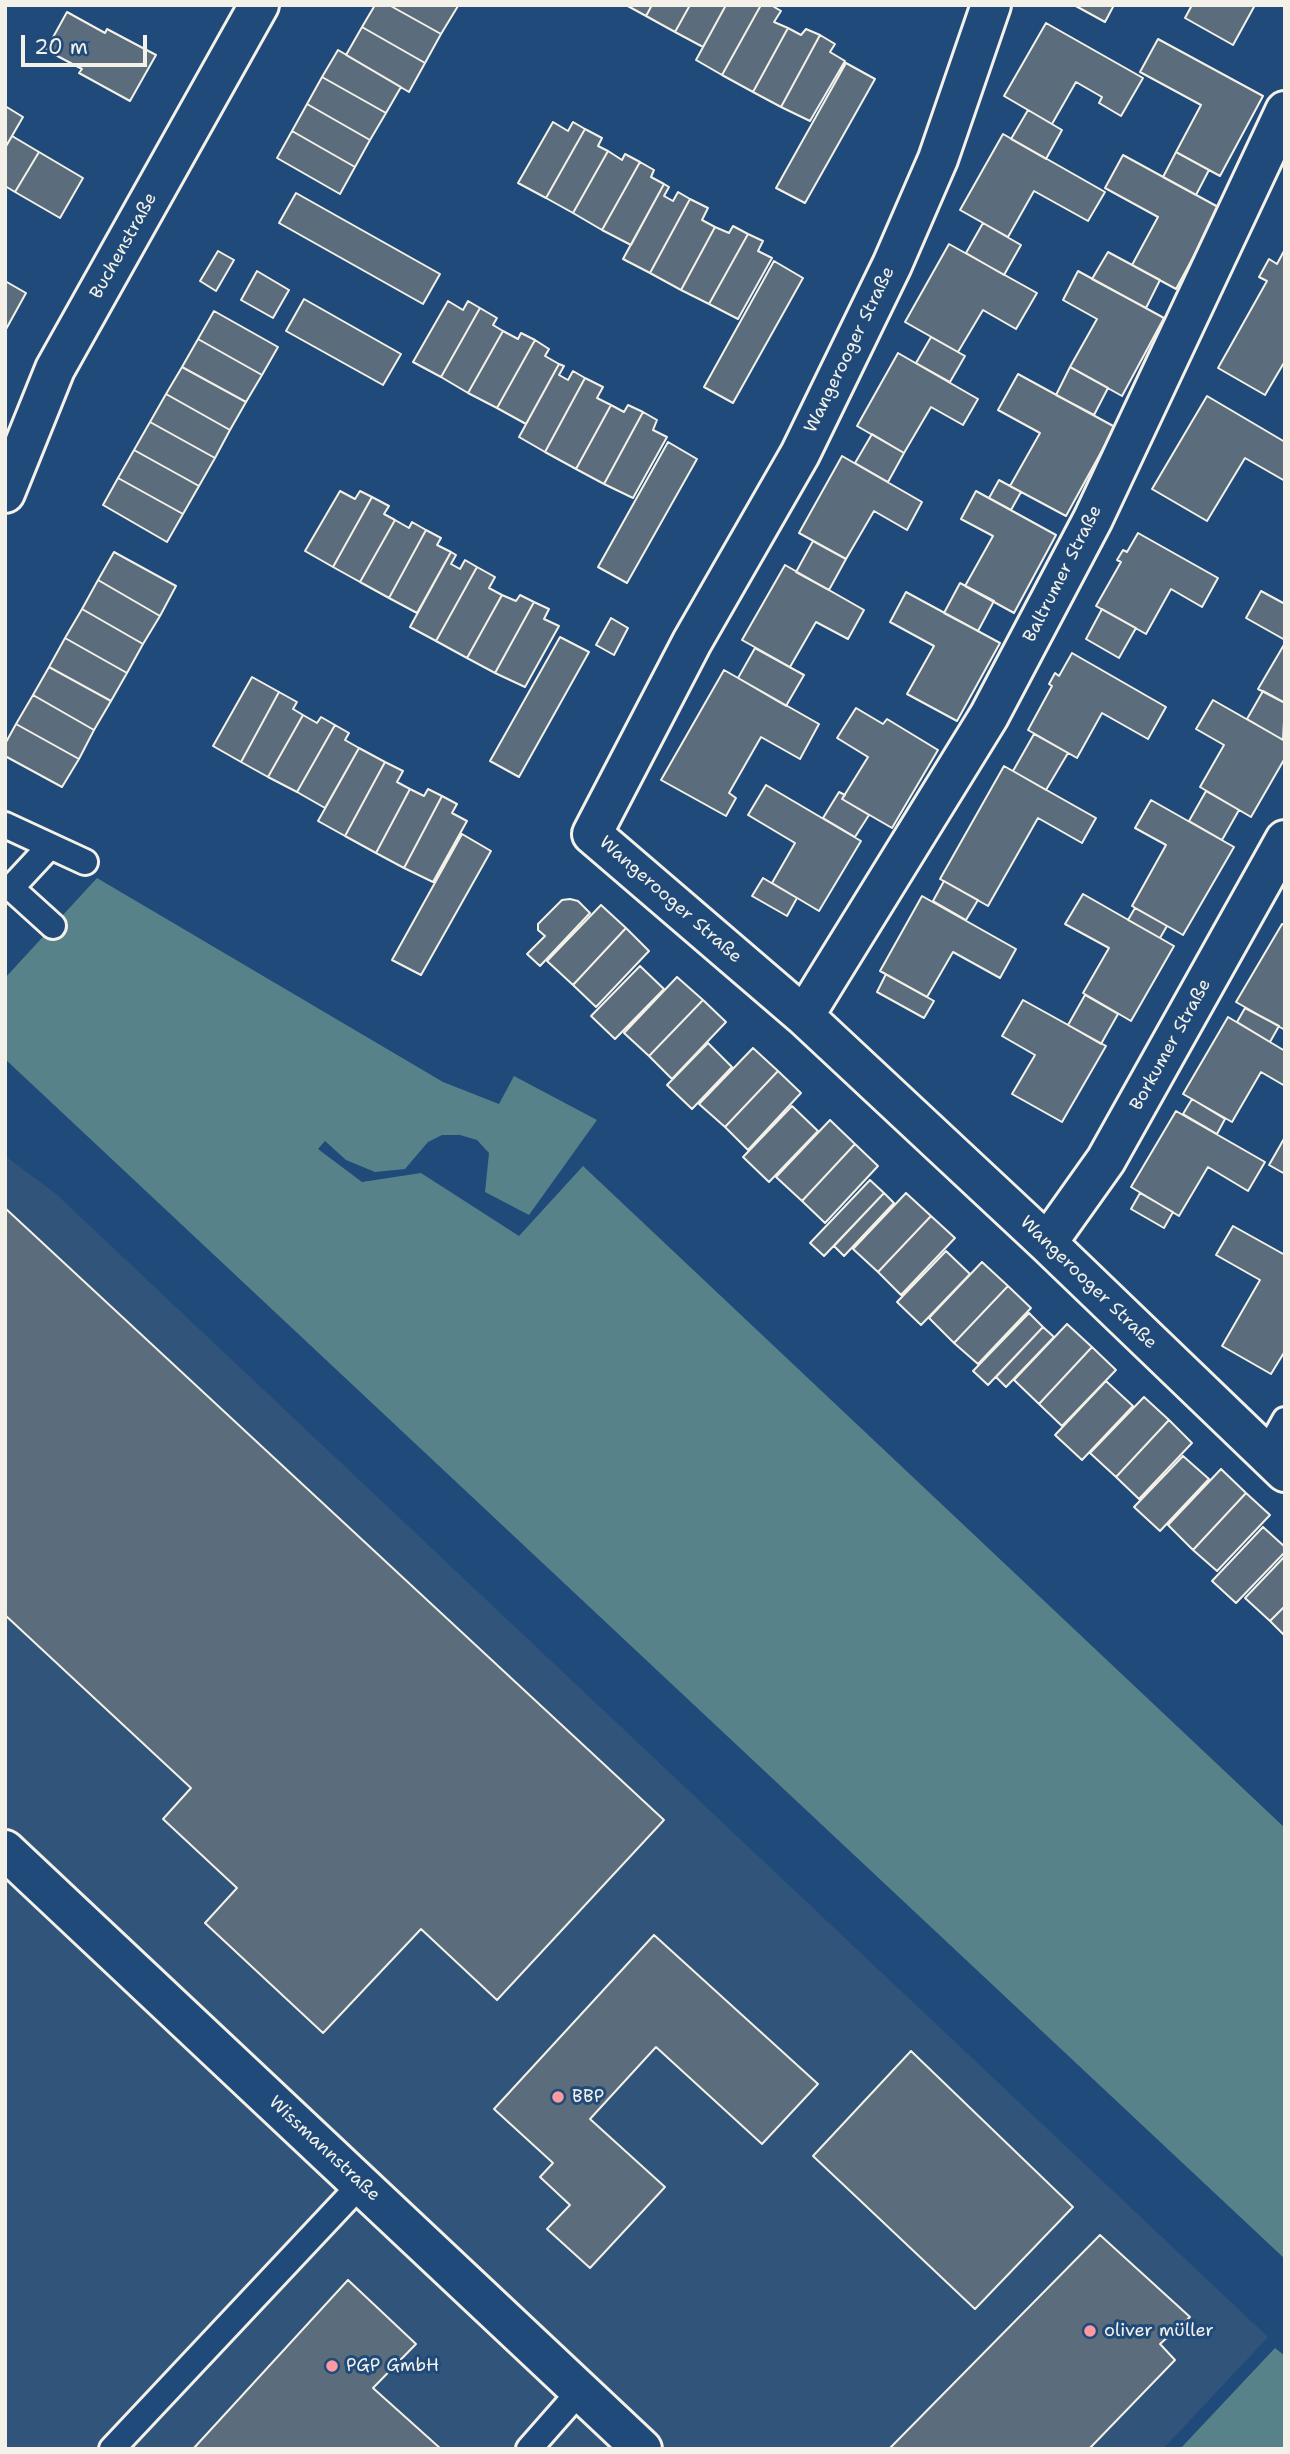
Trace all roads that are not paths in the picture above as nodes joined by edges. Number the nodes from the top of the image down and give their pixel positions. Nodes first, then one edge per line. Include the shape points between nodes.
1 (259, 5) edge
2 (991, 5) edge
3 (1285, 111) edge
4 (5, 493) edge
5 (5, 825) edge
6 (1285, 840) edge
7 (50, 846) junction
8 (85, 862) dead end
9 (53, 926) dead end
10 (804, 1016) junction
11 (1047, 1243) junction
12 (1285, 1420) edge
13 (1275, 1463) edge
14 (5, 1850) edge
15 (361, 2185) junction
16 (580, 2391) junction
17 (112, 2449) edge
18 (529, 2449) edge
19 (642, 2449) edge

1 - 4 street, Buchenstraße via 55,369
2 - 10 street, Wangerooger Straße via 938,159 892,265 800,454 692,642 592,834
3 - 10 street, Baltrumer Straße via 1093,519 989,716
5 - 7 lane
6 - 11 street, Borkumer Straße via 1106,1160
7 - 8 lane
7 - 9 lane via 11,888
10 - 11 street, Wangerooger Straße
11 - 13 street, Wangerooger Straße
12 - 13 lane, Wangerooger Straße
14 - 15 street, Wissmannstraße
15 - 16 street, Wissmannstraße
15 - 17 lane
16 - 18 lane
16 - 19 street, Wissmannstraße

